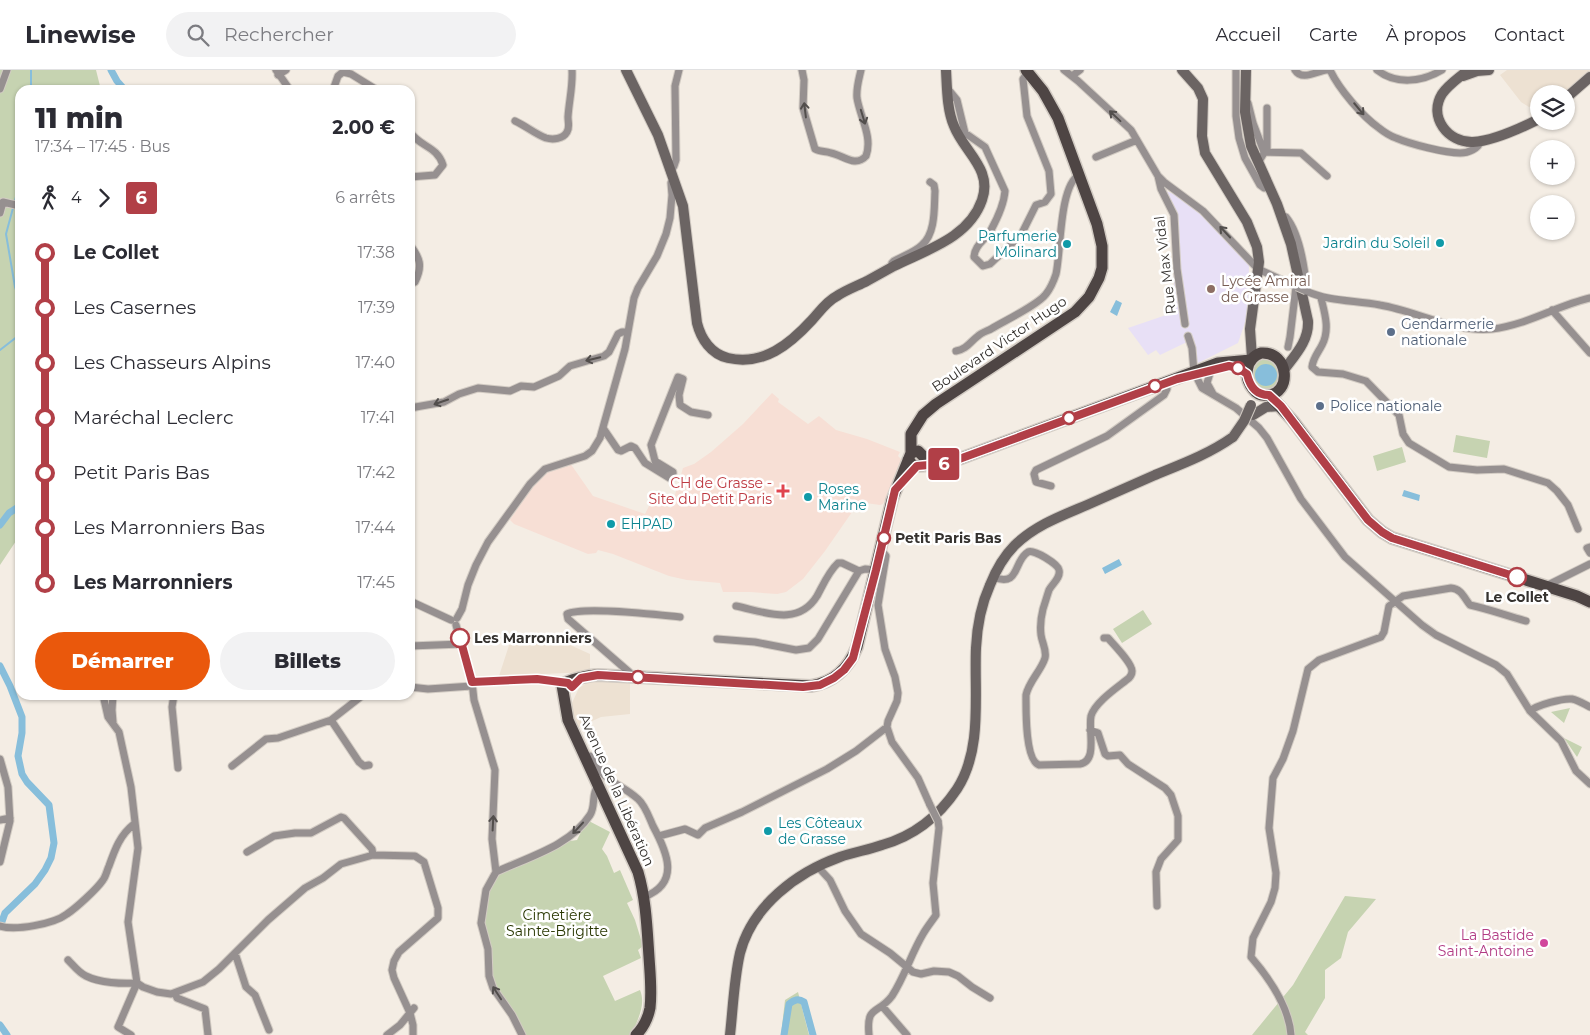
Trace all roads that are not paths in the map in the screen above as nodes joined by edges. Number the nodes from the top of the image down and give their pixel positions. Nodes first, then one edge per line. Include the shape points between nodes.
1 (7, 70) edge
2 (286, 70) edge
3 (572, 70) edge
4 (626, 70) edge
5 (679, 70) edge
6 (802, 70) edge
7 (861, 70) edge
8 (946, 70) edge
9 (1064, 70) edge
10 (1080, 70) edge
11 (1182, 70) edge
12 (1236, 70) edge
13 (1246, 70) edge
14 (1295, 70) edge
15 (1330, 70) edge
16 (1377, 70) edge
17 (1442, 70) edge
18 (1481, 70) edge
19 (1489, 70) edge
20 (1027, 71) edge
21 (1322, 71) edge
22 (277, 72) edge
23 (1464, 74) edge
24 (1072, 76) junction
25 (1590, 78) edge
26 (286, 85) edge
27 (335, 85) edge
28 (369, 85) edge
29 (0, 89) edge
30 (947, 89) junction
31 (1575, 90) edge
32 (1245, 91) junction
33 (1267, 108) dead end
34 (515, 121) dead end
35 (1530, 123) edge
36 (415, 138) edge
37 (1138, 140) junction
38 (1481, 140) junction
39 (1264, 152) junction
40 (1096, 157) dead end
41 (1258, 163) junction
42 (671, 170) junction
43 (1079, 175) junction
44 (1158, 176) junction
45 (1327, 176) dead end
46 (415, 177) edge
47 (930, 182) dead end
48 (1269, 187) junction
49 (15, 205) edge
50 (0, 213) edge
51 (1282, 216) junction
52 (415, 252) edge
53 (894, 266) junction
54 (1258, 268) junction
55 (415, 282) edge
56 (1295, 288) junction
57 (1306, 291) junction
58 (1321, 298) junction
59 (1590, 298) edge
60 (1552, 310) junction
61 (1185, 324) dead end
62 (628, 332) junction
63 (1188, 336) dead end
64 (1250, 336) junction
65 (1292, 349) junction
66 (956, 351) dead end
67 (1590, 352) edge
68 (1271, 355) junction
69 (1251, 359) junction
70 (1211, 370) junction
71 (1284, 370) junction
72 (1195, 374) junction
73 (1247, 374) junction
74 (1171, 381) junction
75 (1282, 386) junction
76 (1253, 388) junction
77 (1214, 394) junction
78 (1268, 395) junction
79 (1281, 406) junction
80 (415, 407) edge
81 (1256, 409) junction
82 (708, 414) dead end
83 (1293, 421) junction
84 (603, 428) junction
85 (917, 459) junction
86 (1051, 486) dead end
87 (1578, 529) dead end
88 (1590, 547) edge
89 (881, 550) junction
90 (1590, 553) edge
91 (1590, 564) edge
92 (876, 570) junction
93 (859, 571) junction
94 (993, 577) junction
95 (1545, 586) junction
96 (1396, 601) junction
97 (1590, 602) edge
98 (415, 603) edge
99 (736, 606) dead end
100 (680, 617) dead end
101 (455, 621) junction
102 (1526, 621) dead end
103 (1104, 638) dead end
104 (717, 639) dead end
105 (462, 644) junction
106 (415, 646) edge
107 (633, 677) junction
108 (472, 684) junction
109 (415, 688) edge
110 (565, 689) junction
111 (104, 700) edge
112 (113, 700) edge
113 (173, 700) edge
114 (357, 700) edge
115 (1590, 707) edge
116 (1530, 711) junction
117 (331, 720) junction
118 (114, 725) junction
119 (887, 727) junction
120 (1090, 730) junction
121 (585, 758) junction
122 (0, 759) edge
123 (370, 765) dead end
124 (232, 766) dead end
125 (178, 768) dead end
126 (1590, 784) edge
127 (598, 786) junction
128 (10, 818) junction
129 (0, 820) edge
130 (134, 824) junction
131 (659, 836) junction
132 (247, 852) dead end
133 (373, 855) junction
134 (0, 862) edge
135 (818, 866) junction
136 (496, 872) junction
137 (644, 897) junction
138 (1157, 906) dead end
139 (1, 926) edge
140 (235, 954) junction
141 (68, 960) dead end
142 (908, 967) junction
143 (138, 983) junction
144 (175, 993) junction
145 (990, 998) dead end
146 (882, 1006) junction
147 (412, 1010) junction
148 (269, 1030) dead end
149 (131, 1035) edge
150 (208, 1035) edge
151 (387, 1035) edge
152 (413, 1035) edge
153 (522, 1035) edge
154 (636, 1035) edge
155 (730, 1035) edge
156 (869, 1035) edge
157 (907, 1035) edge
158 (1291, 1035) edge

1 - 29 street
2 - 22 street
3 - 34 street via 570,126 564,136 547,138
4 - 42 main road via 658,134
5 - 42 street via 676,160
7 -> 6 street via 857,92 868,146 866,156 858,161 815,149 803,108
8 - 30 main road
9 - 24 street
10 - 24 street
11 - 54 main road via 1202,94 1204,106 1200,125 1205,153 1253,234
12 - 48 street via 1236,116 1242,147 1260,185
13 - 32 main road
14 - 21 street via 1303,76
15 -> 38 street via 1368,120 1395,138 1460,153 1476,149
16 - 17 street via 1390,78 1403,80 1424,78
18 - 19 main road
18 - 23 main road
20 - 30 street via 1023,79 1027,116 1049,171 1051,194 1045,202 1036,204 1021,235 990,264 983,266 974,257 975,249 990,231 1005,191 985,147 965,133 957,100
20 - 43 main road, Boulevard Victor Hugo via 1058,118
22 - 26 street
23 - 38 main road via 1440,97 1439,118 1453,137 1467,142
37 -> 24 street
25 - 31 main road
27 - 28 street via 343,72
30 - 53 main road via 957,134 983,172 983,197 977,212 955,235
32 - 39 street
32 - 41 main road via 1246,129
33 - 39 street via 1267,148
35 - 38 main road
36 - 46 street via 440,156 443,165 435,175
37 - 40 street
37 - 44 street
39 - 41 street
39 - 45 street via 1302,152
41 - 48 main road
42 - 53 main road via 684,213 700,334 713,351 724,357 744,361 767,356 782,348 836,296
42 - 62 street via 672,195 666,234 658,256 634,298
43 - 66 street via 1071,183 1063,211 1056,276 1045,296 978,336 964,350
43 - 85 main road, Boulevard Victor Hugo via 1098,228 1103,256 1099,278 1089,297 1075,312 928,410 919,421
54 -> 44 street via 1210,218
44 - 61 street, Rue Max Vidal via 1174,215 1176,269
47 - 53 street via 935,191 932,229 928,239 922,246 894,261
48 - 51 main road
49 - 50 street via 3,202
51 - 57 street via 1290,222 1297,240 1305,270
51 - 65 main road via 1308,321 1303,345
52 - 55 street via 420,266
54 - 56 street
54 - 64 main road
56 - 57 street, bridge
56 - 65 street via 1290,337
57 - 58 street
58 - 60 street via 1378,304 1474,329 1510,326
58 - 87 street via 1327,335 1314,359 1314,370 1366,381 1399,415 1403,434 1410,443 1449,467 1504,469 1548,483 1568,505
59 - 60 street
60 - 67 street
62 -> 80 street via 618,334 610,352 604,356 570,366 559,376 534,387 521,386 510,391 478,388 444,402
62 - 84 street
63 - 72 street
64 - 68 main road
64 - 69 main road
65 - 68 main road via 1285,356
65 - 71 main road
68 - 69 main road via 1257,355
68 - 71 main road via 1282,363
69 - 72 main road via 1223,361
69 - 73 main road
70 - 72 main road
70 - 73 main road via 1234,367
70 - 77 street via 1208,383
71 - 75 main road
72 - 74 main road
72 - 77 street via 1202,388
73 - 76 main road
74 - 85 main road via 951,462 935,465
74 - 86 street via 1164,395 1108,436 1036,470 1036,482
75 - 78 main road
75 - 83 main road
76 - 78 main road via 1259,394
76 - 81 main road
77 - 96 street via 1260,428 1301,499 1345,557
78 - 79 main road
78 - 81 main road
79 - 81 main road
79 - 83 main road
81 - 94 main road, bridge via 1245,427 1198,458 1047,522 1014,546
82 - 84 street via 690,412 680,405 683,379 678,377 651,445 655,461 673,472 671,479 645,463 635,448 618,450
83 - 95 main road via 1368,520 1382,532 1392,538
84 - 101 street via 592,451 545,470 530,484 488,542
85 - 89 main road via 895,490
88 - 90 street via 1587,548
89 - 92 main road
89 - 119 street via 886,556 878,605 885,649 896,677 898,693
91 - 95 street
92 - 93 street
92 - 107 main road via 853,658 840,674 828,682 803,687
93 - 99 street via 838,563 812,603 798,613 785,616
93 - 104 street via 818,639 808,648 796,650
94 - 120 street via 1010,579 1030,551 1057,566 1059,571 1050,589 1040,627 1046,654 1026,695 1028,735 1035,764 1086,763 1091,754
94 - 135 main road via 978,619 974,733 963,779 947,804 911,833 885,845
95 - 97 main road
96 - 102 street via 1403,596 1456,588 1470,605
96 - 116 street via 1436,635 1508,674
96 - 158 street via 1389,606 1381,637 1319,660 1308,669 1293,731 1273,778 1269,828 1275,888 1252,938 1251,957 1278,995
98 - 101 street
100 - 107 street via 628,612 578,611 567,614 568,619
101 - 105 street
103 - 120 street via 1108,638 1124,658 1132,674 1093,709
105 - 106 street
105 - 108 street
107 - 110 main road via 592,675
108 - 109 street
108 - 110 street via 537,679
136 -> 108 street via 492,838 495,770
110 - 121 main road, Avenue de la Libération via 568,720
111 - 118 street via 108,717
112 - 118 street
113 - 125 street
114 - 117 street
115 - 116 street via 1568,699 1534,707
116 - 126 street via 1561,741 1576,771
117 - 123 street via 359,762 364,766
117 - 124 street via 266,739
118 - 130 street via 123,747
119 - 131 street via 827,769 705,828 698,835 685,829
119 - 142 street, bridge via 892,742 918,778 939,828 933,883 936,915 923,933
120 - 138 street via 1098,732 1105,754 1120,755 1128,764 1165,788 1173,800 1178,816 1178,840 1160,859 1156,872
121 - 127 main road, Avenue de la Libération
121 - 131 street via 593,757 598,770 638,799
122 - 128 street via 8,788
127 -> 136 street via 589,817 574,833
127 - 137 main road, Avenue de la Libération via 638,872
128 - 129 street
128 - 134 street
130 - 139 street via 126,830 115,848 104,879 67,915 22,928
130 - 143 street via 138,848 128,922
131 - 137 street via 667,856 668,870 664,883
132 - 133 street via 274,836 311,833 341,817 372,849
133 - 140 street via 341,864 305,888
133 - 147 street via 415,856 424,862 438,908 438,918 398,952 394,960 394,978
135 - 142 street via 830,880 861,934
135 - 155 main road via 788,884 769,901 744,940
153 -> 136 street via 489,976 488,949 481,923 486,890
137 - 154 main road, Avenue de la Libération via 650,1007 646,1021
140 - 144 street via 203,982
140 - 148 street via 246,987 255,995
141 - 143 street via 85,976
142 - 145 street via 921,974 949,972
142 - 146 street
143 - 144 street via 157,992
143 - 149 street via 118,1027
144 - 150 street via 177,998 206,1010
146 - 156 street via 869,1016
146 - 157 street
147 - 151 street
147 - 152 street

